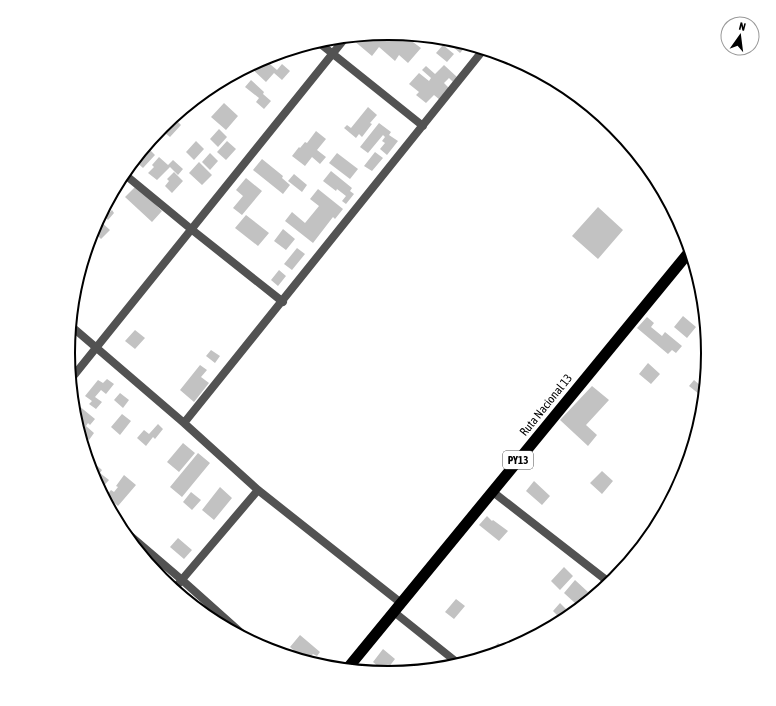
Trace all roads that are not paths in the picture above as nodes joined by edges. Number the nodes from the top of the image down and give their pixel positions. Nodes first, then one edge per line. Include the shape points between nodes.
1 (340, 44) edge
2 (324, 47) edge
3 (333, 53) junction
4 (480, 54) edge
5 (423, 126) junction
6 (129, 177) edge
7 (191, 229) junction
8 (685, 257) edge
9 (283, 302) junction
10 (76, 331) edge
11 (96, 348) junction
12 (76, 371) edge
13 (184, 423) junction
14 (258, 490) junction
15 (492, 492) junction
16 (140, 544) edge
17 (604, 579) edge
18 (182, 580) junction
19 (178, 584) edge
20 (398, 607) junction
21 (232, 624) edge
22 (454, 659) edge
23 (352, 663) edge

1 - 3 street
2 - 3 street
3 - 5 street
3 - 7 street
4 - 5 street
5 - 9 street
6 - 7 street
7 - 9 street
7 - 11 street
8 - 15 highway, Ruta Nacional 13 / PY13
9 - 13 street
10 - 11 street
11 - 12 street
11 - 13 street
13 - 14 street
14 - 18 street
14 - 20 street
15 - 17 street
15 - 20 highway, Ruta Nacional 13 / PY13
16 - 18 street
18 - 19 street
18 - 21 street
20 - 22 street
20 - 23 highway, Ruta Nacional 13 / PY13

